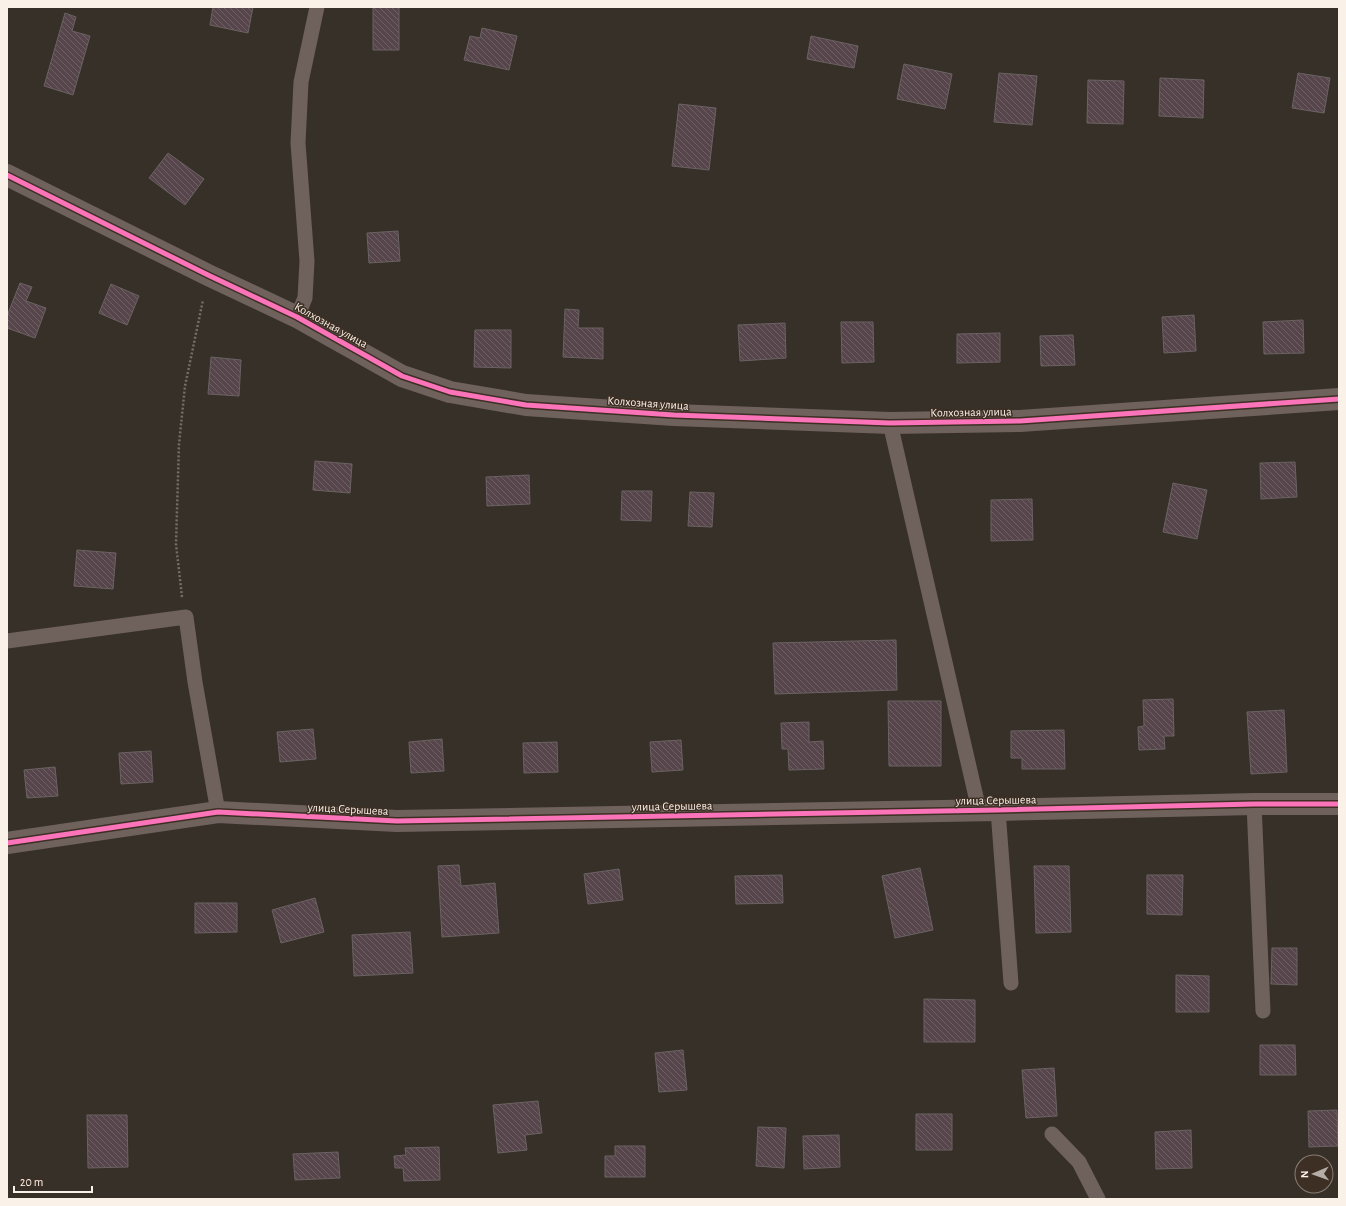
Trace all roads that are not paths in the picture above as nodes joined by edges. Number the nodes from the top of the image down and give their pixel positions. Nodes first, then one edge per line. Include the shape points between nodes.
1 (317, 7) edge
2 (7, 175) edge
3 (297, 317) junction
4 (1339, 399) edge
5 (890, 423) junction
6 (7, 641) edge
7 (1254, 804) junction
8 (1339, 804) edge
9 (989, 810) junction
10 (218, 812) junction
11 (7, 843) edge
12 (1011, 983) dead end
13 (1262, 1011) dead end
14 (1052, 1134) dead end
15 (1098, 1199) edge

1 - 3 lane via 301,82 298,143 307,268 305,298
2 - 3 street, Колхозная улица
3 - 5 street, Колхозная улица via 402,376 450,392 526,405 674,415
4 - 5 street, Колхозная улица via 1020,421
5 - 9 lane
6 - 10 lane via 186,617
7 - 8 street, улица Серышева
7 - 9 street, улица Серышева
7 - 13 lane
9 - 10 street, улица Серышева via 397,821
9 - 12 lane
10 - 11 street, улица Серышева
14 - 15 lane via 1079,1162

